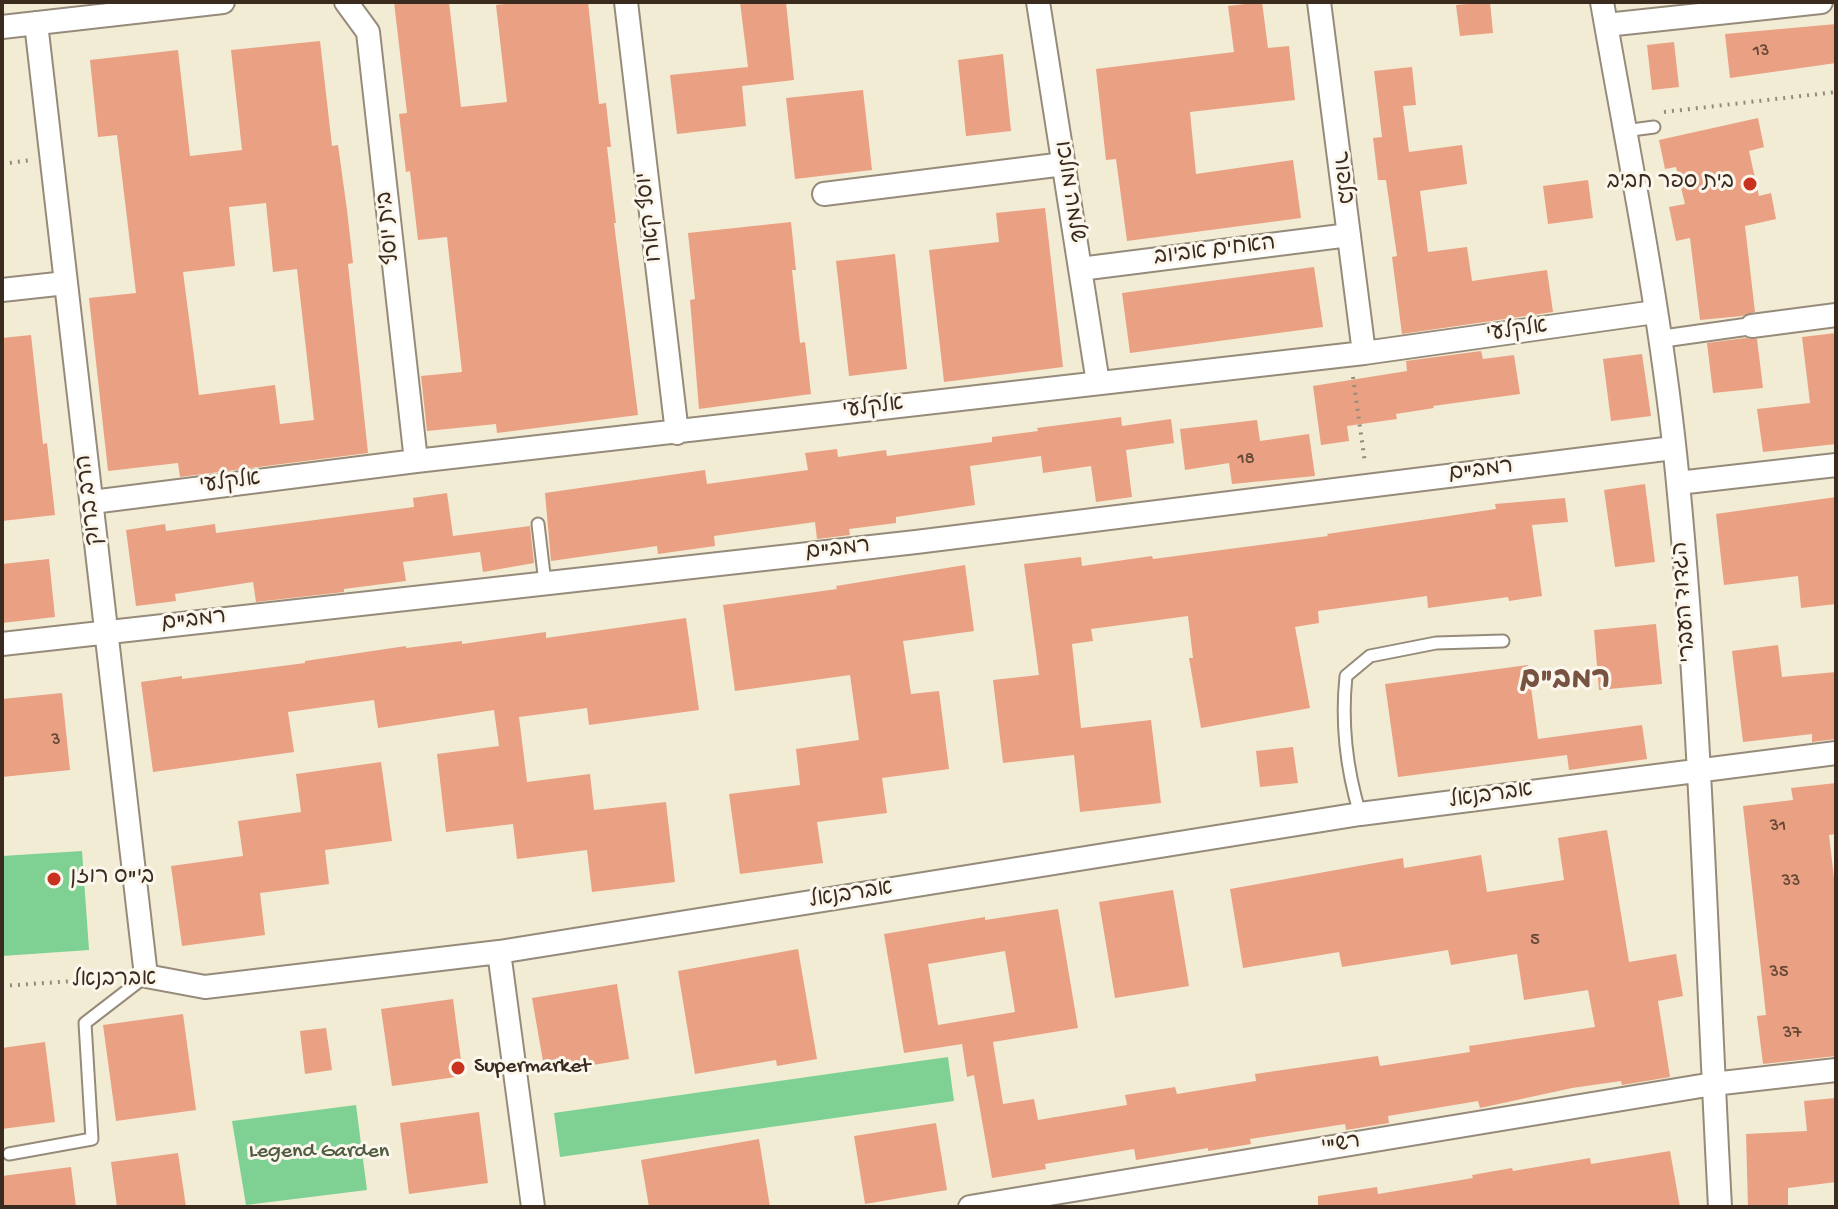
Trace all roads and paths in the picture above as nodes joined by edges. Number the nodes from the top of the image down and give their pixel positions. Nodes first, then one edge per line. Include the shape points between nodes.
1 (223, 2) edge
2 (346, 2) edge
3 (626, 2) edge
4 (1038, 2) edge
5 (1319, 2) edge
6 (1602, 2) edge
7 (1821, 2) edge
8 (36, 23) junction
9 (1606, 25) junction
10 (2, 27) edge
11 (1836, 92) edge
12 (1622, 123) junction
13 (1654, 127) dead end
14 (1064, 164) junction
15 (824, 194) dead end
16 (1349, 235) junction
17 (1080, 269) junction
18 (66, 283) junction
19 (2, 290) edge
20 (1655, 312) junction
21 (1836, 315) edge
22 (1752, 326) joint
23 (1660, 339) junction
24 (1357, 354) junction
25 (1098, 383) junction
26 (677, 433) junction
27 (1673, 448) junction
28 (416, 461) junction
29 (1836, 465) edge
30 (1678, 483) junction
31 (1368, 486) junction
32 (92, 502) junction
33 (538, 524) dead end
34 (545, 583) junction
35 (106, 631) junction
36 (1503, 641) dead end
37 (2, 644) edge
38 (1836, 753) edge
39 (1698, 769) junction
40 (1360, 814) junction
41 (499, 952) junction
42 (146, 976) junction
43 (2, 986) edge
44 (1836, 1070) edge
45 (1713, 1084) junction
46 (9, 1154) dead end
47 (533, 1207) edge
48 (970, 1207) edge
49 (1720, 1207) edge

1 - 8 street
2 - 28 street, בית יוסף via 368,32
3 - 26 street, יוסף קארו
4 - 14 street, שלמה מולכו
5 - 16 street, בלפור
6 - 9 street, הגדוד העברי
7 - 9 street
8 - 10 street
8 - 18 street, הרב ברוק
9 - 12 street, הגדוד העברי
11 - 12 path
12 - 13 lane
12 - 20 street, הגדוד העברי
14 - 15 street
14 - 17 street, שלמה מולכו
16 - 17 street, האחים אביוב
16 - 24 street, בלפור
17 - 25 street, שלמה מולכו
18 - 19 street
18 - 32 street, הרב ברוק
20 - 23 street, הגדוד העברי
20 - 24 street, אלקלעי
21 - 22 street
22 - 23 street
23 - 27 street, הגדוד העברי
24 - 25 street, אלקלעי
24 - 31 path
25 - 26 street, אלקלעי
26 - 28 street, אלקלעי
27 - 30 street, הגדוד העברי
27 - 31 street, רמב"ם
28 - 32 street, אלקלעי
29 - 30 street
30 - 39 street, הגדוד העברי
31 - 34 street, רמב"ם
32 - 35 street, הרב ברוק
33 - 34 lane
34 - 35 street, רמב"ם
35 - 37 street, רמב"ם
35 - 42 street, הרב ברוק
36 - 40 lane via 1436,643 1370,656 1346,676 1342,710 1348,775
38 - 39 street, אברבנאל
39 - 40 street, אברבנאל
39 - 45 street, הגדוד העברי
40 - 41 street, אברבנאל
41 - 42 street, אברבנאל via 205,987
41 - 47 street
42 - 43 path, אברבנאל
42 - 46 lane via 85,1023 92,1139
44 - 45 street, רש"י
45 - 48 street, רש"י
45 - 49 street, הגדוד העברי

